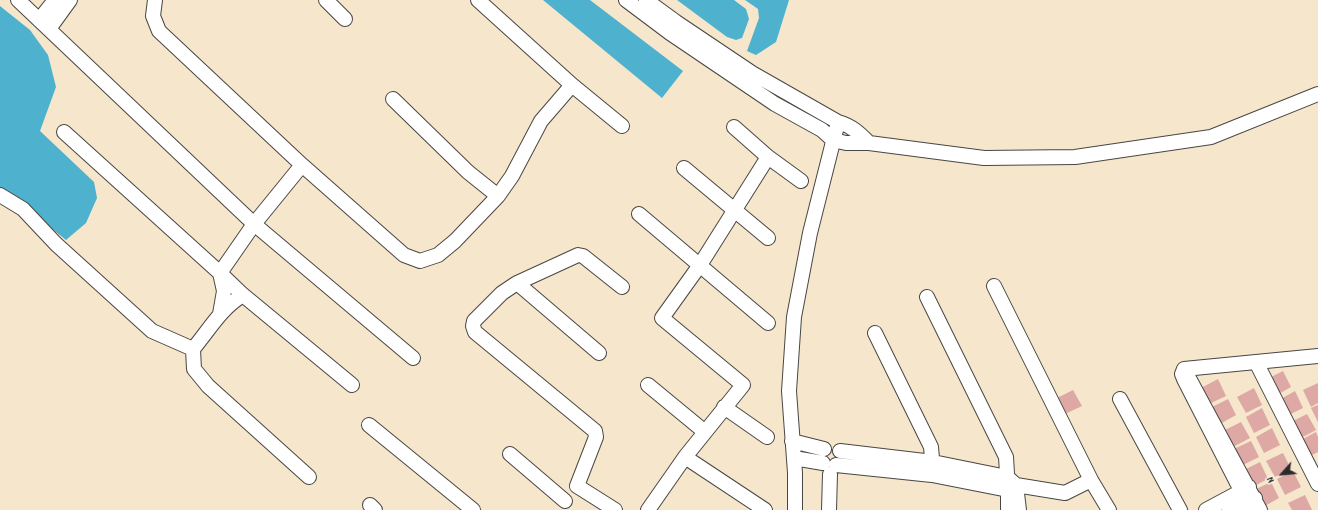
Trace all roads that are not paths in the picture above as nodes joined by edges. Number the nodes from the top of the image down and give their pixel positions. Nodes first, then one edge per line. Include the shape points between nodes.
1 (18, 0) edge
2 (55, 0) edge
3 (70, 0) edge
4 (155, 0) edge
5 (326, 0) edge
6 (478, 0) edge
7 (626, 0) edge
8 (646, 0) edge
9 (345, 19) dead end
10 (44, 24) junction
11 (748, 79) junction
12 (572, 85) junction
13 (1318, 94) edge
14 (393, 99) dead end
15 (838, 122) junction
16 (622, 126) dead end
17 (734, 126) dead end
18 (64, 132) dead end
19 (833, 140) junction
20 (869, 143) junction
21 (768, 157) junction
22 (302, 164) junction
23 (684, 168) dead end
24 (800, 181) dead end
25 (0, 195) edge
26 (498, 196) junction
27 (734, 209) junction
28 (639, 214) dead end
29 (254, 224) junction
30 (768, 238) dead end
31 (700, 265) junction
32 (220, 273) junction
33 (517, 283) junction
34 (622, 286) dead end
35 (994, 286) dead end
36 (243, 295) junction
37 (927, 297) dead end
38 (220, 314) junction
39 (768, 323) dead end
40 (875, 333) dead end
41 (193, 349) junction
42 (599, 353) dead end
43 (1318, 356) edge
44 (413, 358) dead end
45 (1256, 362) junction
46 (352, 385) dead end
47 (648, 385) dead end
48 (1120, 399) dead end
49 (724, 407) junction
50 (369, 425) dead end
51 (705, 432) junction
52 (767, 437) dead end
53 (792, 441) junction
54 (824, 449) dead end
55 (840, 451) dead end
56 (510, 454) dead end
57 (685, 457) junction
58 (794, 458) junction
59 (830, 468) junction
60 (933, 469) junction
61 (309, 477) dead end
62 (1091, 480) junction
63 (1010, 484) junction
64 (1318, 484) edge
65 (577, 486) junction
66 (1251, 500) edge
67 (562, 505) edge
68 (609, 507) edge
69 (473, 510) edge
70 (648, 510) edge
71 (765, 510) edge
72 (795, 510) edge
73 (829, 510) edge
74 (1008, 510) edge
75 (1019, 510) edge
76 (1109, 510) edge
77 (1180, 510) edge
78 (1206, 510) edge
79 (1229, 510) edge

1 - 10 street
2 - 10 street
3 - 10 street
4 - 22 street via 153,16 159,31
5 - 9 street
6 - 12 street
7 - 11 street via 670,33
8 - 11 street
10 - 29 street
11 - 15 street
11 - 19 street via 774,104 822,130
12 - 16 street
12 - 26 street via 541,121 512,176
13 - 20 street via 1211,137 1075,157 984,158
14 - 26 street via 468,172
15 - 19 street
15 - 20 street via 858,131
17 - 21 street
18 - 32 street
19 - 20 street
19 - 53 street via 810,233 794,317 789,391
21 - 24 street
21 - 27 street
22 - 26 street via 404,255 420,261 438,255 455,241
22 - 29 street
23 - 27 street
25 - 41 street via 23,209 56,244 152,331
27 - 30 street
27 - 31 street
28 - 31 street
29 - 32 street
29 - 44 street
31 - 39 street
31 - 49 street via 662,318 743,384
32 - 36 street
32 - 38 street via 224,291
33 - 34 street via 578,255 583,256
33 - 42 street
33 - 65 street via 502,293 474,321 473,326 475,332 595,431 596,436
35 - 62 street
36 - 38 street
36 - 46 street
37 - 63 street via 1006,458
38 - 41 street
40 - 60 street via 931,448
41 - 61 street via 194,369 208,386
43 - 45 street
45 - 64 street
45 - 66 street via 1184,369 1182,374
47 - 51 street
48 - 77 street
49 - 51 street
49 - 52 street
50 - 69 street
51 - 57 street
53 - 54 street
53 - 58 street
55 - 60 street
56 - 67 street
57 - 70 street
57 - 71 street
58 - 59 street
58 - 72 street
59 - 60 street
59 - 73 street
60 - 63 street
62 - 63 street via 1065,493
62 - 76 street
63 - 74 street
63 - 75 street
65 - 67 street
65 - 68 street
66 - 78 street
66 - 79 street

